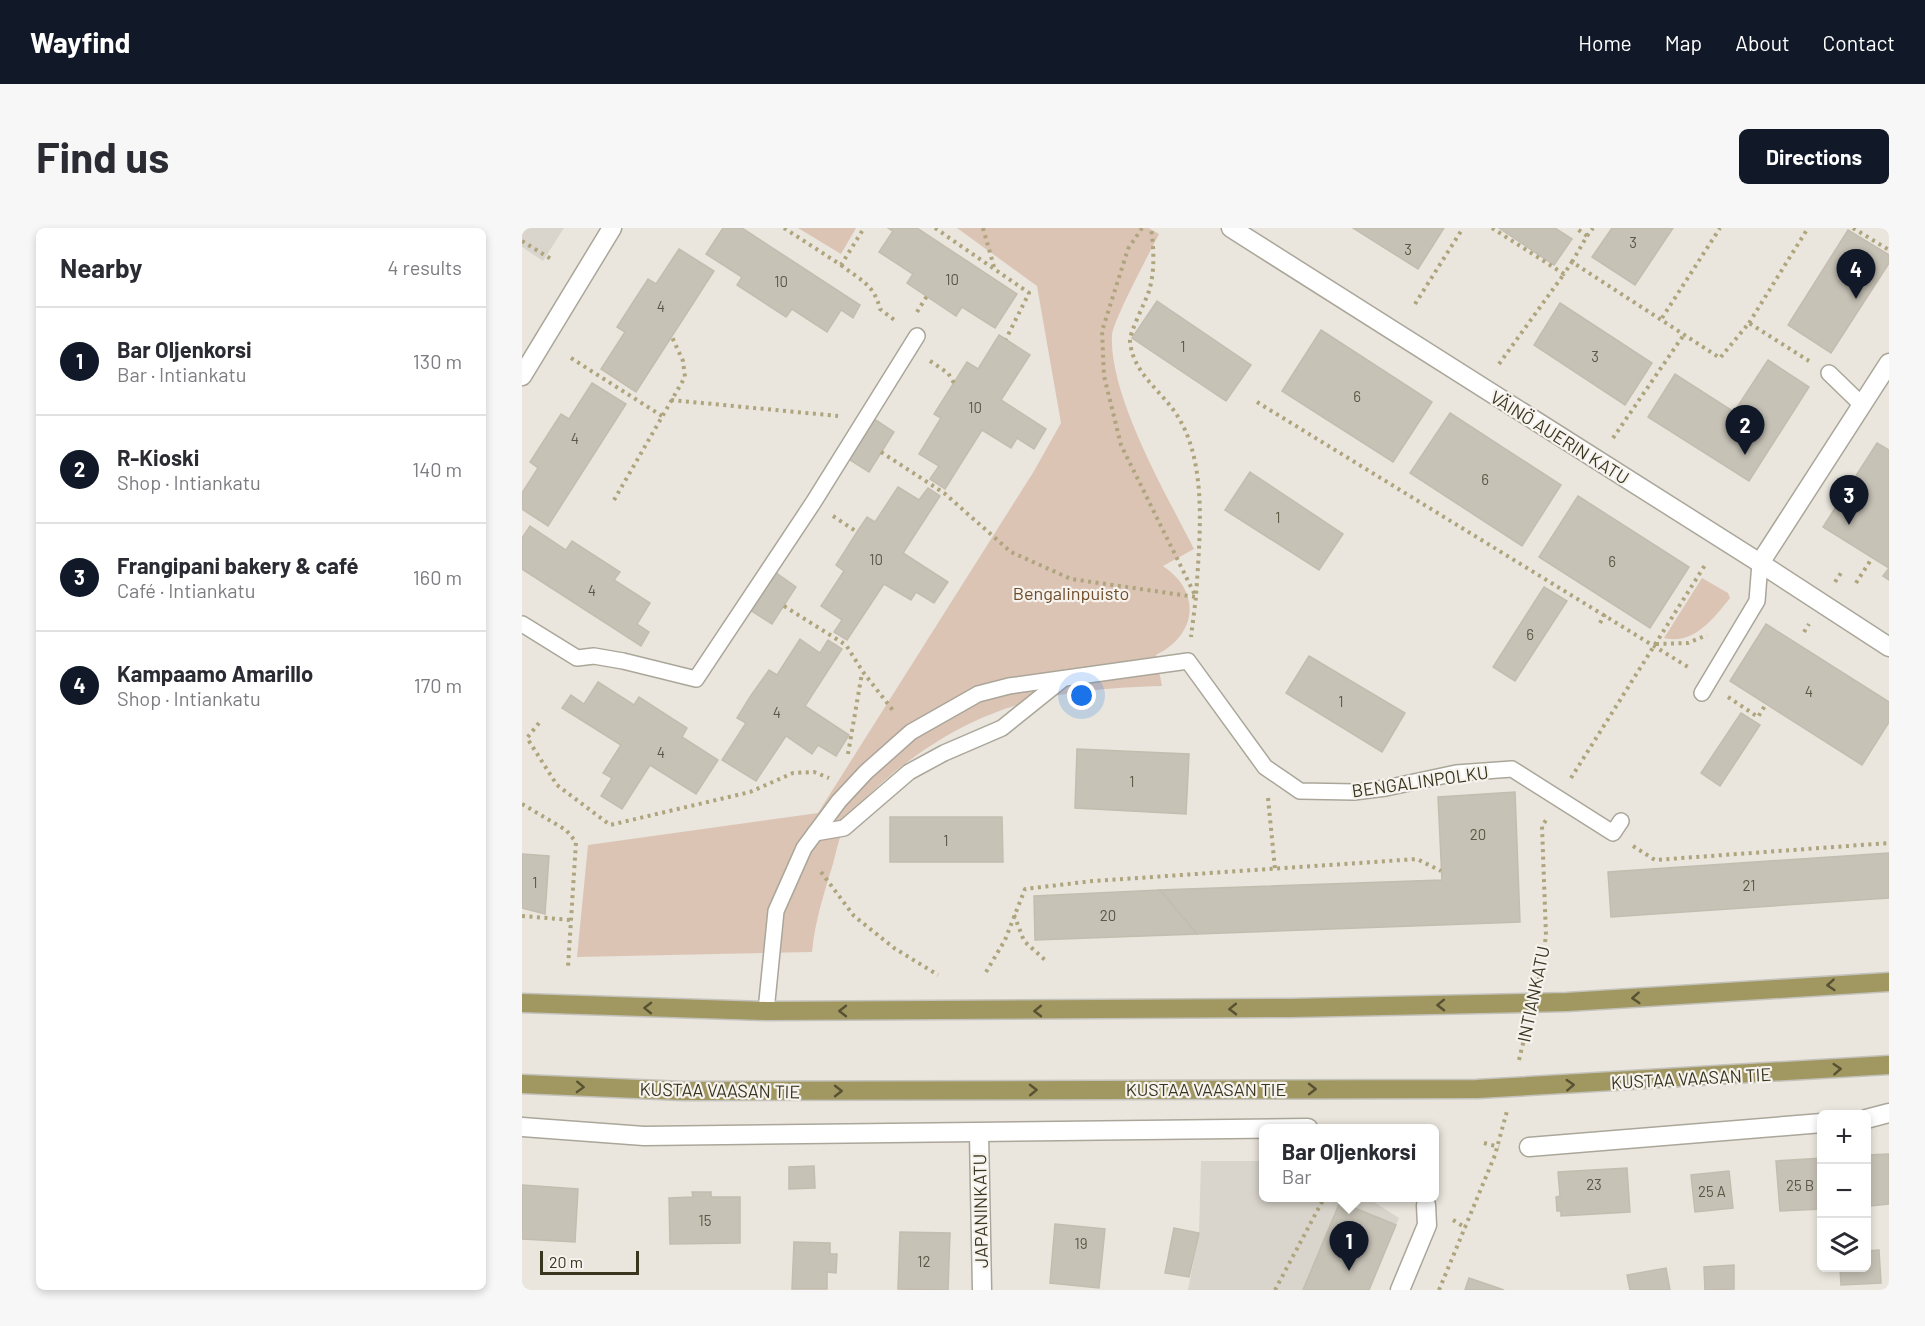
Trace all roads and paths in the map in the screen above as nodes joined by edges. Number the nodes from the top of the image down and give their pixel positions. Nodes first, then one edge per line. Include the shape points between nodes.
1 (612, 228) edge
2 (784, 228) edge
3 (864, 228) edge
4 (935, 228) edge
5 (983, 228) edge
6 (1142, 228) edge
7 (1151, 228) edge
8 (1232, 228) edge
9 (1462, 228) edge
10 (1492, 228) edge
11 (1576, 228) edge
12 (1593, 228) edge
13 (1720, 228) edge
14 (1807, 228) edge
15 (1853, 228) edge
16 (1587, 236) junction
17 (522, 240) edge
18 (1889, 250) edge
19 (551, 260) dead end
20 (1572, 262) junction
21 (841, 265) junction
22 (994, 268) junction
23 (1564, 274) junction
24 (1415, 304) dead end
25 (1662, 318) junction
26 (1749, 323) junction
27 (1685, 333) junction
28 (672, 337) dead end
29 (1006, 339) dead end
30 (913, 342) junction
31 (571, 358) dead end
32 (1889, 363) edge
33 (1499, 364) dead end
34 (1829, 374) joint
35 (522, 376) edge
36 (954, 383) dead end
37 (671, 400) junction
38 (1257, 402) dead end
39 (1862, 405) junction
40 (662, 416) junction
41 (866, 418) junction
42 (1613, 438) dead end
43 (881, 452) dead end
44 (614, 500) dead end
45 (1872, 558) dead end
46 (1760, 563) junction
47 (1705, 565) dead end
48 (1856, 583) dead end
49 (1196, 597) junction
50 (784, 606) dead end
51 (1605, 614) junction
52 (1600, 623) dead end
53 (522, 624) edge
54 (1710, 633) dead end
55 (1655, 645) junction
56 (1889, 647) edge
57 (1188, 661) junction
58 (863, 672) junction
59 (1064, 678) junction
60 (1706, 688) junction
61 (1766, 704) dead end
62 (539, 723) dead end
63 (911, 732) junction
64 (1265, 767) junction
65 (1558, 798) junction
66 (839, 801) junction
67 (522, 804) edge
68 (1617, 827) joint
69 (815, 833) junction
70 (1889, 843) edge
71 (804, 849) junction
72 (1275, 869) junction
73 (1441, 871) dead end
74 (1014, 914) junction
75 (522, 916) edge
76 (571, 920) junction
77 (1045, 960) dead end
78 (568, 967) dead end
79 (986, 972) dead end
80 (938, 975) dead end
81 (1889, 982) edge
82 (522, 1003) edge
83 (1533, 1003) junction
84 (766, 1011) junction
85 (1889, 1065) edge
86 (522, 1084) edge
87 (1512, 1088) junction
88 (1889, 1113) edge
89 (1871, 1118) edge
90 (1817, 1123) edge
91 (522, 1127) edge
92 (1259, 1129) edge
93 (979, 1132) junction
94 (1484, 1143) dead end
95 (1498, 1147) junction
96 (1529, 1147) dead end
97 (1321, 1202) edge
98 (1421, 1202) edge
99 (982, 1290) edge
100 (1275, 1290) edge
101 (1400, 1290) edge
102 (1439, 1290) edge

1 - 35 street
2 - 21 path
3 - 21 path
4 - 22 path
5 - 22 path
6 - 49 path via 1128,249 1102,331 1104,376 1121,445
7 - 49 path via 1154,264 1149,290 1130,340 1138,369 1181,422 1194,459 1200,510
8 - 46 street, VÄINÖ AUERIN KATU
9 - 24 path
10 - 23 path
11 - 16 path
12 - 16 path
13 - 25 path
14 - 26 path
15 - 18 path
16 - 20 path
17 - 19 path
20 - 23 path
20 - 25 path
21 - 30 path via 868,284 880,309
22 - 29 path via 1029,293
23 - 33 path
25 - 27 path
26 - 27 path via 1720,357
26 - 34 path
27 - 42 path
28 - 37 path via 684,361 685,377
30 - 36 path
30 - 41 lane
31 - 40 path
32 - 39 street
34 - 39 lane
37 - 40 path
37 - 41 path
38 - 51 path
39 - 46 street
40 - 44 path
41 - 53 lane via 696,679 623,661 594,656 577,658
43 - 49 path via 944,493 1011,552 1071,579
45 - 48 path
46 - 56 street, VÄINÖ AUERIN KATU
46 - 60 lane via 1757,601
47 - 55 path, INTIANKATU
49 - 57 path
50 - 58 path via 846,645
51 - 52 path
51 - 55 path
54 - 55 path via 1688,643
55 - 60 path
55 - 65 path, INTIANKATU
57 - 59 lane
57 - 64 lane, BENGALINPOLKU
58 - 63 path
58 - 66 path
59 - 63 lane via 978,694
59 - 69 lane via 1002,728 909,772 844,828
60 - 61 path via 1758,717
62 - 66 path via 527,738 557,785 610,825 750,792 793,772 828,776
63 - 66 lane
64 - 65 lane, BENGALINPOLKU via 1300,791 1354,792 1456,773 1512,769
64 - 72 path
65 - 68 lane, BENGALINPOLKU
65 - 83 path, INTIANKATU via 1542,826 1546,936
66 - 69 lane
67 - 76 path via 566,830 576,842
68 - 70 path via 1655,860
69 - 71 lane
71 - 80 path via 854,916 894,948
71 - 84 lane via 776,911
72 - 73 path via 1417,859
72 - 74 path via 1025,889
74 - 77 path via 1024,941
74 - 79 path via 1005,940
75 - 76 path
76 - 78 path
81 -> 83 main road
84 -> 82 main road
83 -> 84 main road via 1268,1009
83 - 87 path, INTIANKATU
87 -> 85 main road, KUSTAA VAASAN TIE
86 -> 87 main road, KUSTAA VAASAN TIE via 683,1091
87 - 95 path, INTIANKATU
88 - 89 street
90 - 96 street
91 - 93 street via 644,1136
92 - 93 street
93 - 99 street, JAPANINKATU
94 - 95 path
95 - 102 path, INTIANKATU
97 - 100 path
98 - 101 street via 1427,1225

